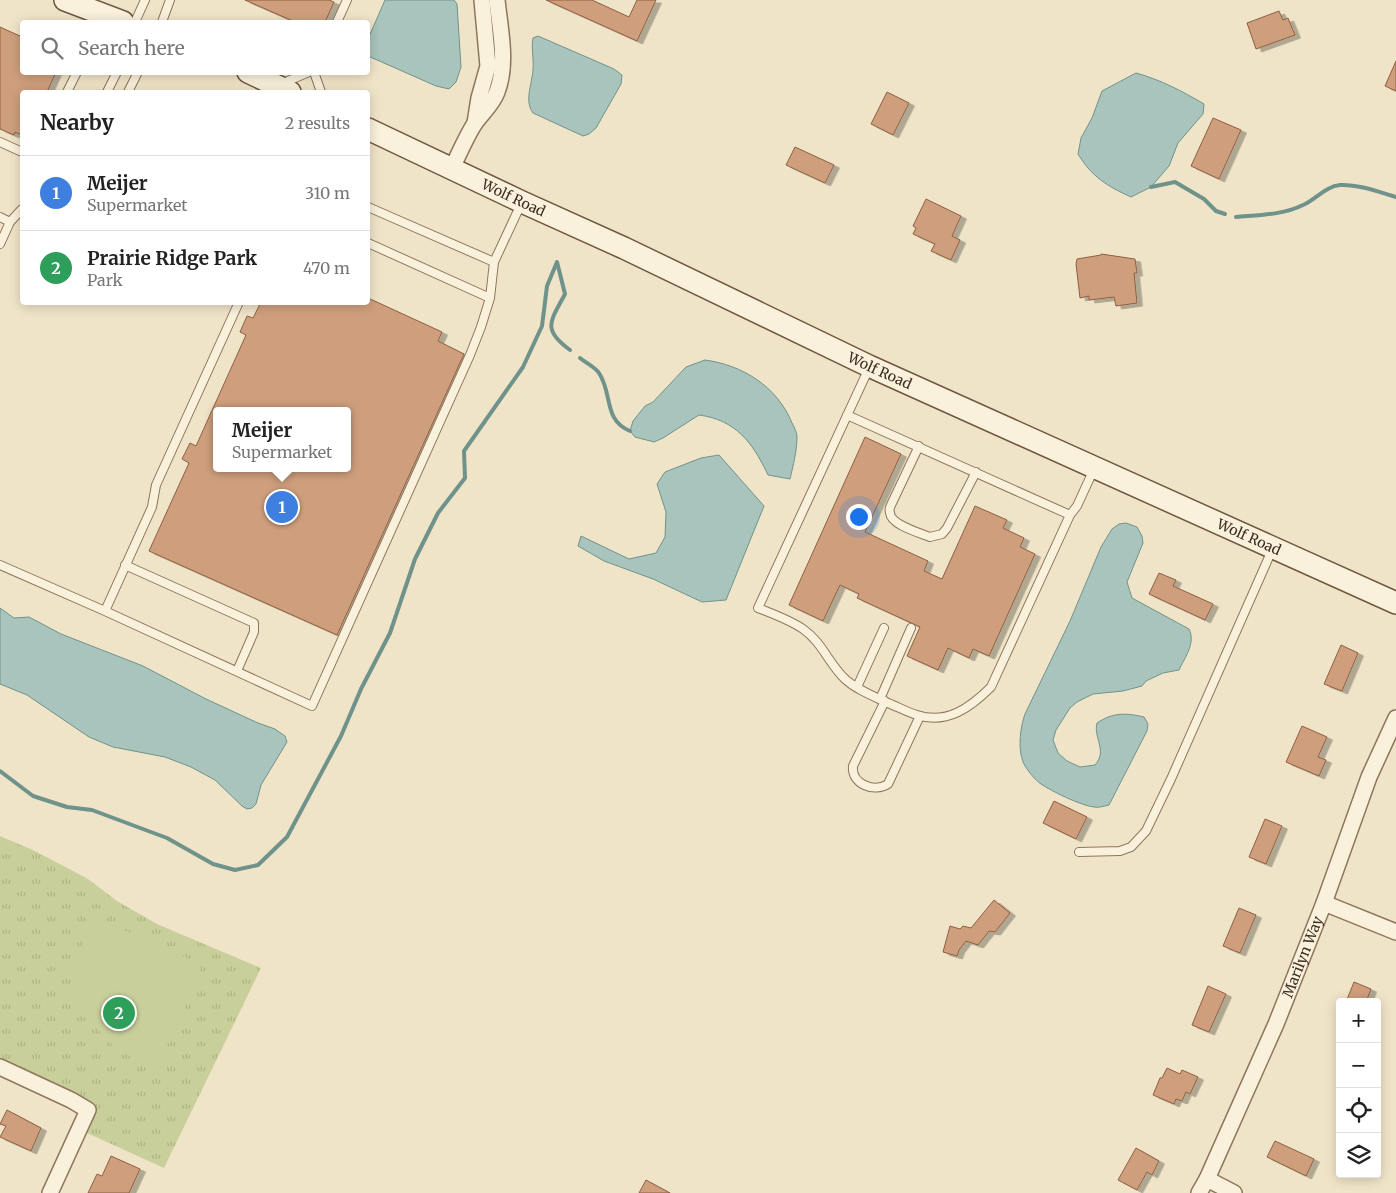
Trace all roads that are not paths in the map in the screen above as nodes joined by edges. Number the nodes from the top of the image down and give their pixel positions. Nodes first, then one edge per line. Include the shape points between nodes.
1 (65, 0) edge
2 (145, 0) edge
3 (170, 0) edge
4 (347, 0) edge
5 (482, 0) edge
6 (497, 0) edge
7 (119, 20) edge
8 (136, 20) edge
9 (163, 20) edge
10 (338, 20) edge
11 (76, 75) edge
12 (116, 75) edge
13 (136, 75) edge
14 (254, 75) edge
15 (303, 75) edge
16 (315, 75) edge
17 (68, 90) edge
18 (108, 90) edge
19 (129, 90) edge
20 (282, 90) edge
21 (284, 90) edge
22 (320, 90) edge
23 (475, 123) junction
24 (370, 130) edge
25 (0, 142) edge
26 (20, 151) edge
27 (452, 168) junction
28 (522, 202) junction
29 (370, 208) edge
30 (20, 211) edge
31 (0, 217) edge
32 (10, 222) junction
33 (0, 244) edge
34 (370, 244) edge
35 (494, 262) junction
36 (490, 298) junction
37 (238, 305) edge
38 (870, 366) junction
39 (847, 415) junction
40 (919, 446) junction
41 (1095, 467) junction
42 (976, 472) junction
43 (1070, 515) junction
44 (1273, 547) junction
45 (0, 565) edge
46 (126, 565) junction
47 (1396, 603) edge
48 (105, 611) junction
49 (884, 628) dead end
50 (911, 628) dead end
51 (237, 671) junction
52 (857, 687) junction
53 (882, 700) junction
54 (920, 716) junction
55 (1396, 718) edge
56 (1079, 852) dead end
57 (1324, 903) junction
58 (1396, 932) edge
59 (0, 1067) edge
60 (1207, 1179) junction
61 (50, 1193) edge
62 (1199, 1193) edge
63 (1234, 1193) edge

1 - 7 main road
2 - 8 lane
3 - 9 lane
4 - 10 lane
5 - 23 street via 488,66 478,98
6 - 23 street via 502,76 491,104
11 - 17 lane
12 - 18 lane
13 - 19 lane
14 - 20 main road
15 - 21 lane via 288,82
16 - 22 lane
23 - 27 street
24 - 27 main road, Wolf Road
25 - 26 lane
27 - 28 main road, Wolf Road
28 - 35 lane
28 - 38 main road, Wolf Road
29 - 35 lane
30 - 32 lane
31 - 32 lane
32 - 33 lane
34 - 36 lane
35 - 36 lane
36 - 51 lane via 470,355 312,706
37 - 46 lane via 156,484 152,507
38 - 39 lane
38 - 41 main road, Wolf Road
39 - 40 lane
39 - 52 lane via 758,608 802,628 813,637 844,678
40 - 42 lane
40 - 42 lane via 891,505 890,513 897,523 930,537 942,534
41 - 43 lane via 1078,506
41 - 44 main road, Wolf Road
42 - 43 lane
43 - 54 lane via 991,687 963,711 947,716
44 - 47 main road, Wolf Road
44 - 56 lane via 1172,779 1146,831 1131,848
45 - 48 lane
46 - 48 lane
46 - 51 lane via 254,623 254,632
48 - 51 lane
49 - 52 lane
50 - 53 lane
52 - 53 lane
53 - 54 lane
53 - 54 lane via 852,772 858,781 874,789 888,784
55 - 57 street, Marilyn Way via 1369,778
57 - 58 street
57 - 60 street, Marilyn Way via 1276,1024
59 - 61 street via 88,1110
60 - 62 street, Marilyn Way
60 - 63 street

